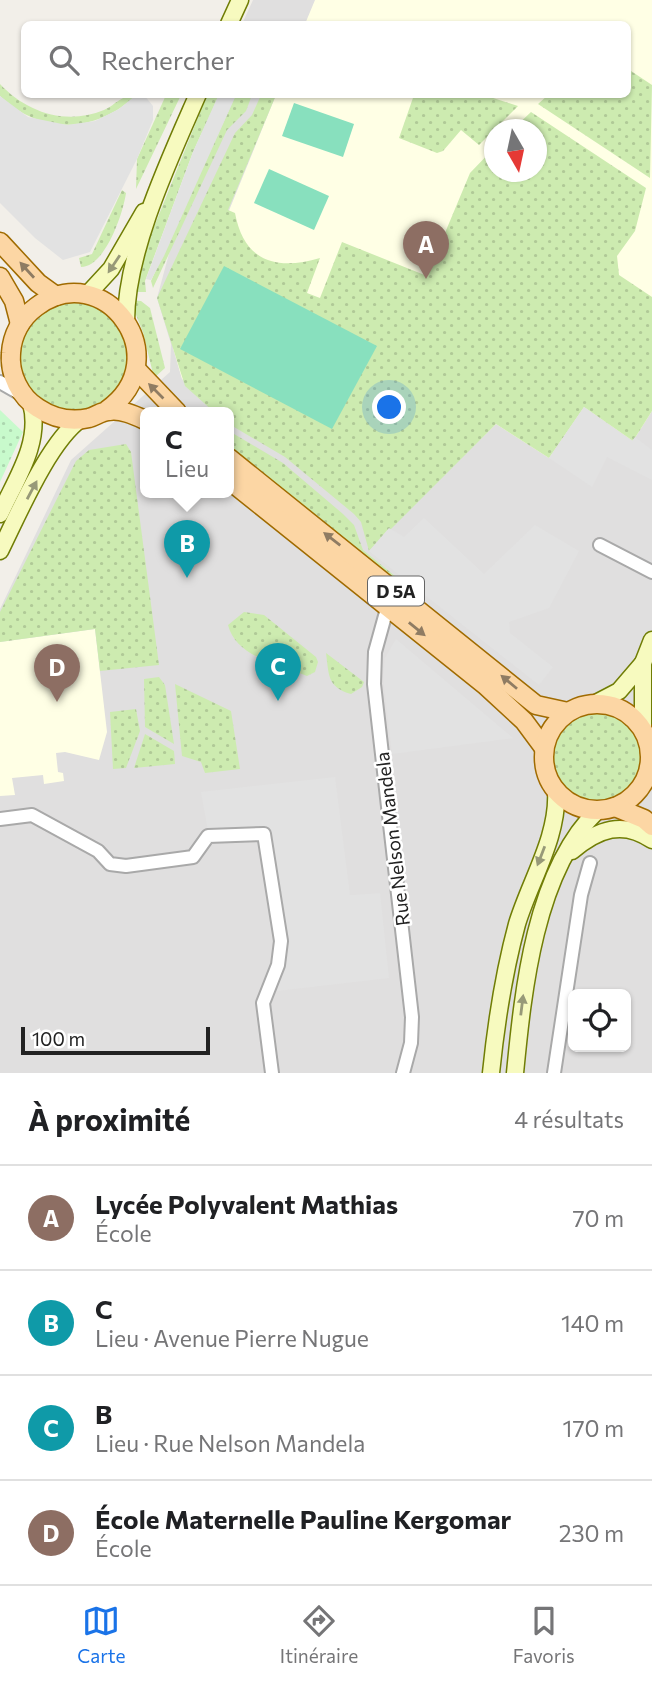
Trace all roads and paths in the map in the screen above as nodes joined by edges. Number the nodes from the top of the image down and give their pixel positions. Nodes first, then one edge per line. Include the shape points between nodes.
1 (240, 0) edge
2 (230, 21) edge
3 (196, 98) edge
4 (160, 186) junction
5 (0, 242) edge
6 (0, 276) edge
7 (87, 295) junction
8 (56, 296) junction
9 (125, 321) junction
10 (20, 324) junction
11 (6, 349) edge
12 (136, 369) junction
13 (0, 382) edge
14 (28, 400) junction
15 (172, 407) edge
16 (107, 410) junction
17 (140, 418) edge
18 (81, 419) junction
19 (234, 462) edge
20 (234, 485) edge
21 (0, 514) edge
22 (600, 545) dead end
23 (0, 551) edge
24 (652, 572) edge
25 (388, 605) junction
26 (652, 640) edge
27 (643, 663) junction
28 (596, 703) junction
29 (568, 712) junction
30 (642, 729) junction
31 (544, 748) junction
32 (650, 780) edge
33 (555, 791) junction
34 (607, 809) junction
35 (0, 818) edge
36 (652, 826) edge
37 (652, 840) edge
38 (565, 857) junction
39 (590, 863) dead end
40 (272, 1073) edge
41 (403, 1073) edge
42 (491, 1073) edge
43 (515, 1073) edge
44 (554, 1073) edge

1 - 2 main road
3 - 4 main road
4 -> 7 main road via 111,269
4 - 9 main road via 126,293
8 -> 5 main road
6 - 10 main road via 15,301
7 - 8 main road
7 - 9 main road via 102,300
8 - 10 main road via 36,307
9 - 12 main road via 135,344
10 - 11 main road
11 - 14 main road
15 -> 12 main road
12 - 16 main road via 128,388
13 - 14 street
14 - 18 main road via 50,415
14 - 21 main road via 33,421 30,448
16 - 17 main road
16 - 18 main road
23 -> 18 main road via 53,451
29 -> 19 main road, D 5A via 536,705
20 - 25 main road, D 5A
22 - 24 street
25 -> 31 main road, D 5A via 485,685 524,721
25 - 41 street, Rue Nelson Mandela via 375,652 374,684 410,994 411,1043
26 - 27 main road
27 - 28 main road via 619,691
27 - 30 main road
28 - 29 main road
28 - 30 main road via 618,707
29 - 31 main road via 557,722
30 - 32 main road via 649,742
31 - 33 main road via 545,770
32 - 34 main road via 633,797
33 - 34 main road via 570,803
33 -> 42 main road via 554,823 517,926
34 - 36 main road via 644,819
34 - 38 main road via 583,826
35 - 40 street via 32,815 98,851 110,864 126,866 193,857 208,836 264,834 281,941 278,965 263,1003
37 - 38 main road via 637,830 607,829
43 -> 38 main road via 533,942
39 - 44 street

